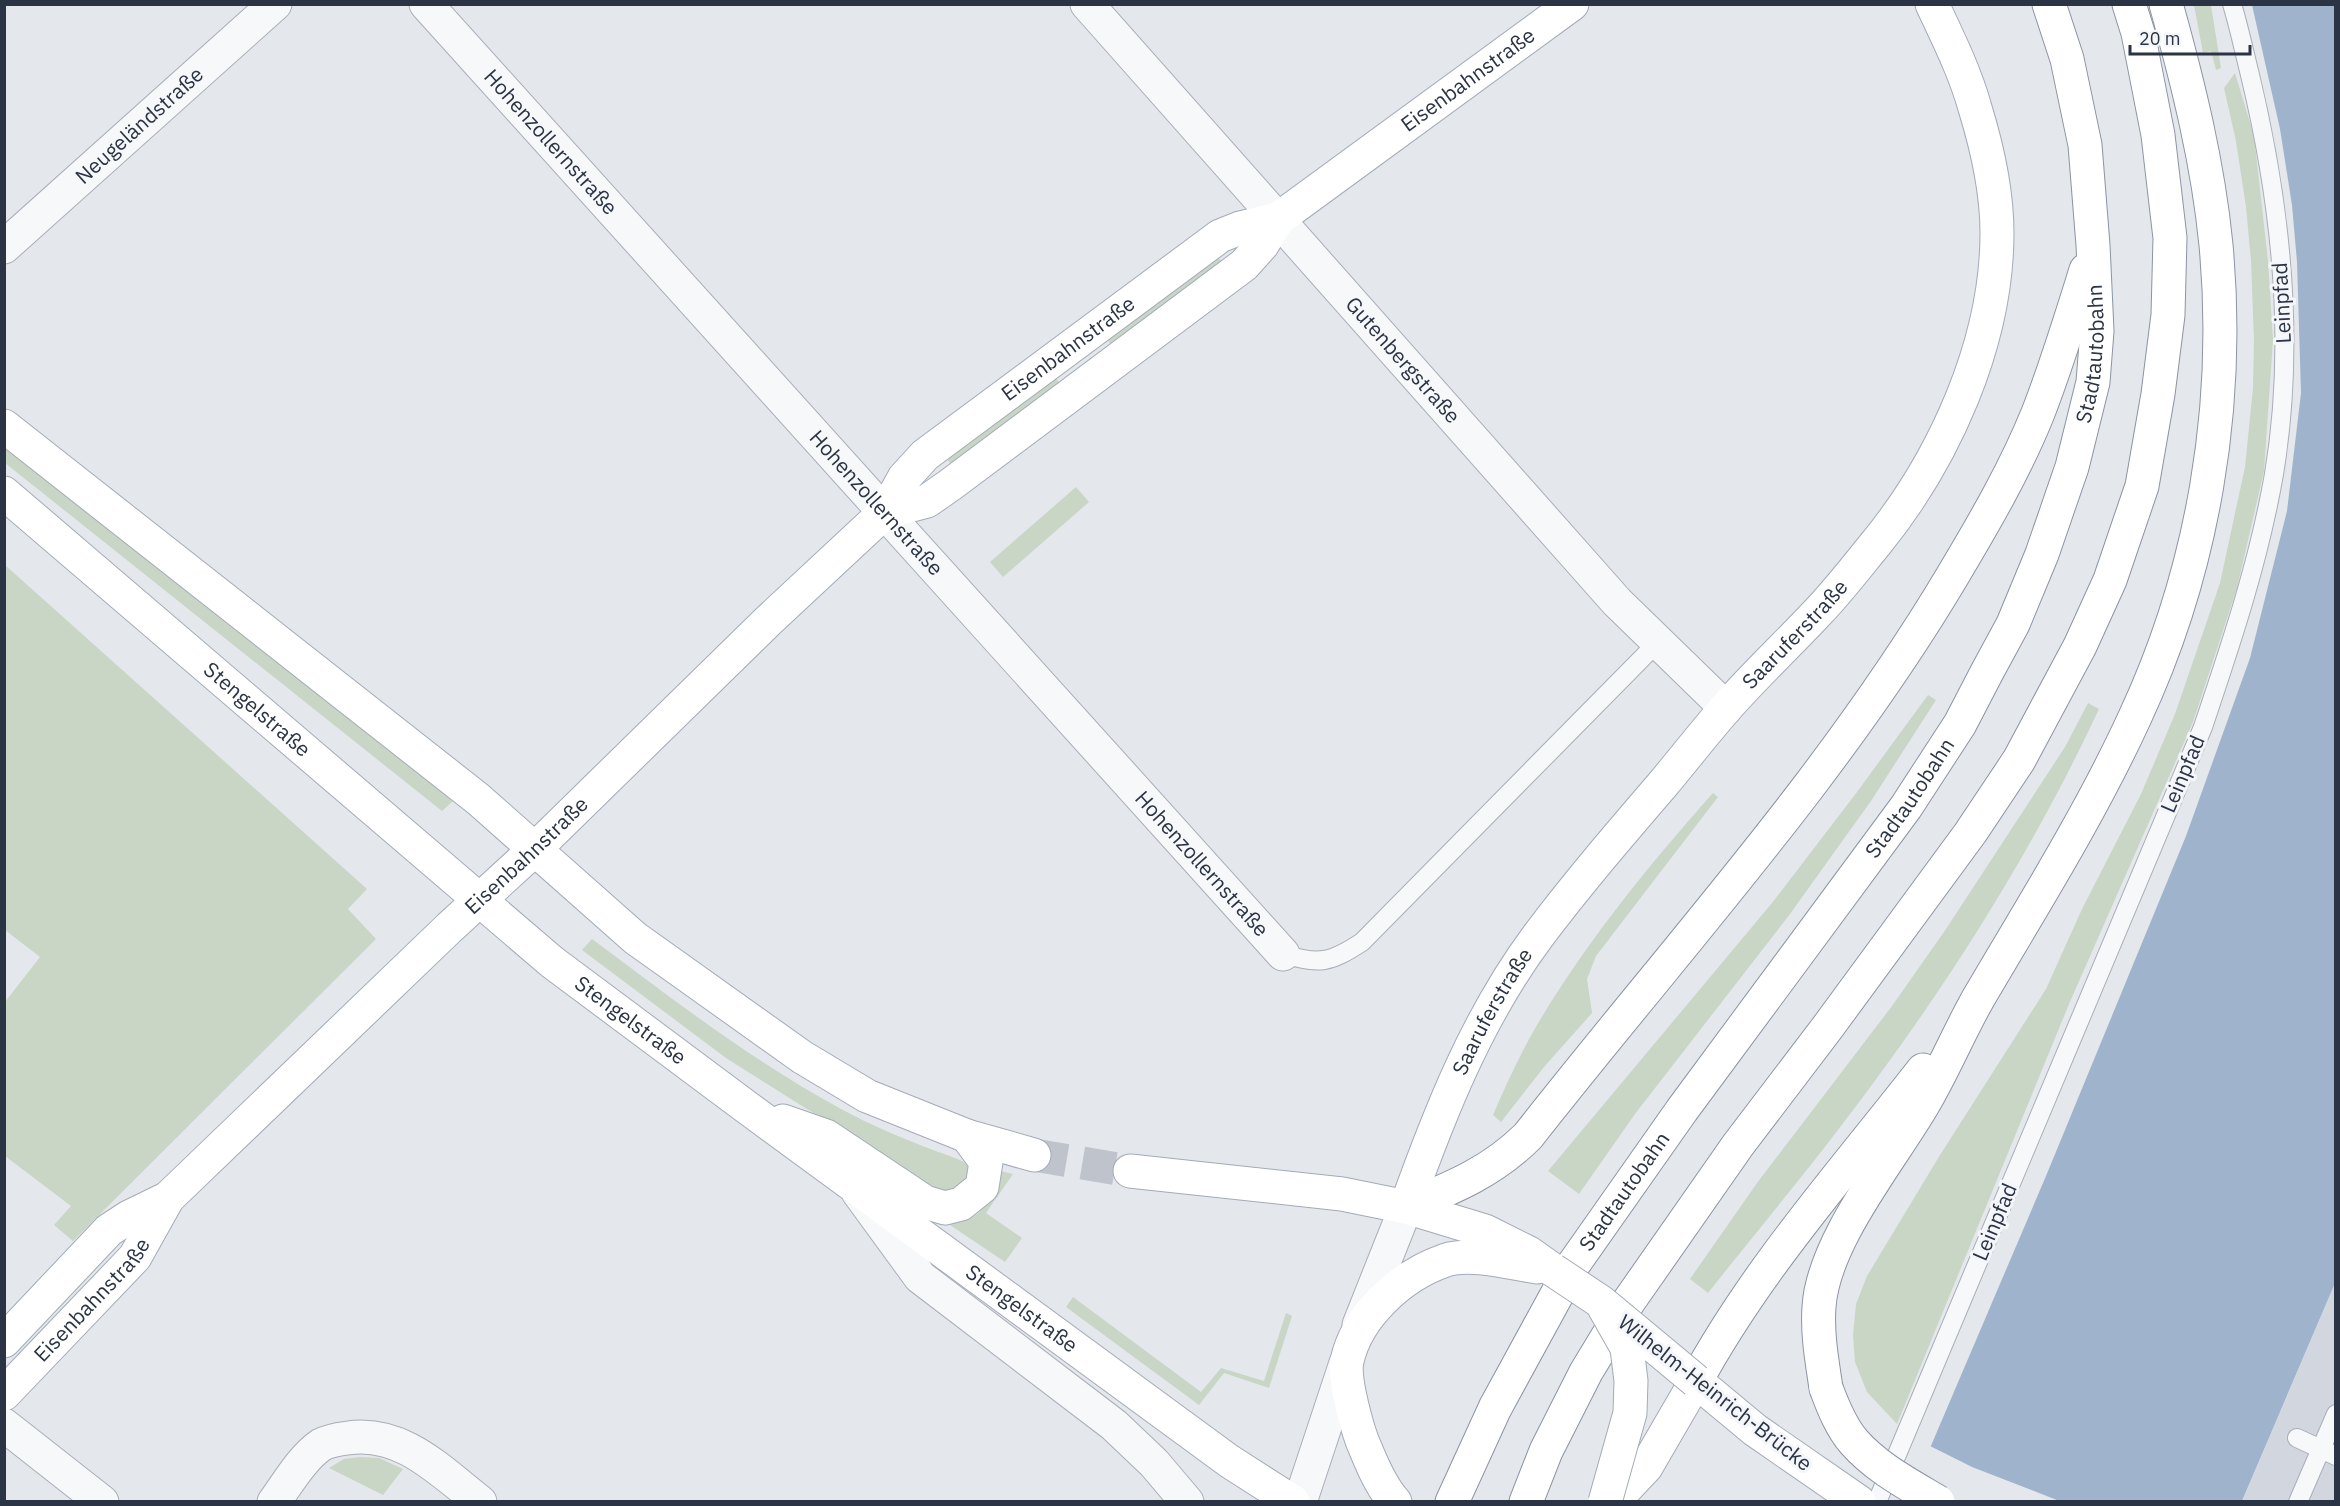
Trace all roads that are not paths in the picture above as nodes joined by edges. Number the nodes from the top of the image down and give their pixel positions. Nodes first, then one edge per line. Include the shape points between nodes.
1 (275, 4) edge
2 (426, 4) edge
3 (1087, 4) edge
4 (1572, 4) edge
5 (1932, 4) edge
6 (2049, 4) edge
7 (2129, 4) edge
8 (2166, 4) edge
9 (2232, 4) edge
10 (1278, 219) junction
11 (2093, 245) junction
12 (4, 247) edge
13 (4, 426) edge
14 (4, 493) edge
15 (885, 512) junction
16 (1658, 642) junction
17 (1726, 708) junction
18 (534, 849) junction
19 (480, 898) junction
20 (1283, 954) joint
21 (1978, 1000) junction
22 (745, 1106) junction
23 (967, 1136) junction
24 (1034, 1155) tunnel mouth
25 (1130, 1171) tunnel mouth
26 (853, 1185) junction
27 (168, 1198) junction
28 (1406, 1207) junction
29 (1553, 1270) junction
30 (1601, 1302) junction
31 (1358, 1330) junction
32 (4, 1341) edge
33 (1346, 1363) junction
34 (1696, 1381) junction
35 (4, 1394) edge
36 (2336, 1414) edge
37 (4, 1425) edge
38 (2297, 1438) dead end
39 (2328, 1452) edge
40 (102, 1502) edge
41 (274, 1502) edge
42 (480, 1502) edge
43 (1187, 1502) edge
44 (1293, 1502) edge
45 (1300, 1502) edge
46 (1395, 1502) edge
47 (1452, 1502) edge
48 (1526, 1502) edge
49 (1605, 1502) edge
50 (1613, 1502) edge
51 (1859, 1502) edge
52 (1876, 1502) edge
53 (1938, 1502) edge
54 (2298, 1502) edge

1 - 12 street, Neugeländstraße
2 - 15 street, Hohenzollernstraße
3 - 10 street, Gutenbergstraße
4 - 10 main road, Eisenbahnstraße
5 - 17 main road, Saaruferstraße via 1962,68 1987,154 1997,232 1992,296 1981,346 1943,437 1880,538 1821,609
6 - 11 main road, Stadtautobahn via 2067,59 2085,145
7 - 48 main road via 2158,135 2170,238 2168,315 2142,486 2110,580 2080,646 2013,769 1629,1301 1586,1372 1546,1451
8 - 21 main road via 2192,99 2216,245 2220,342 2217,419 2200,523 2167,637 2136,714 2077,833
9 - 52 lane, Leinpfad via 2264,133 2281,261 2284,391 2261,539 2203,727
10 - 15 main road, Eisenbahnstraße via 1244,265 950,485 927,501
10 - 16 street, Gutenbergstraße via 1617,602
11 - 28 main road via 2037,415 1980,530 1894,669 1739,875 1528,1136 1511,1153 1463,1184
11 - 47 main road, Stadtautobahn via 2097,331 2093,382 2072,466 2013,624 1960,724 1906,807 1573,1265 1495,1408
13 - 18 main road via 460,784
14 - 19 main road, Stengelstraße
15 - 18 main road, Eisenbahnstraße
15 - 20 street, Hohenzollernstraße
16 - 17 street, Gutenbergstraße
16 - 20 lane, Hohenzollernstraße via 1362,942 1328,960 1310,962
17 - 28 main road, Saaruferstraße via 1591,867 1497,995 1453,1085
18 - 19 main road, Eisenbahnstraße
18 - 23 main road via 634,938 802,1057 867,1096
19 - 22 main road, Stengelstraße via 552,962
19 - 27 main road, Eisenbahnstraße
21 - 34 main road via 1784,1247 1724,1331
21 - 53 main road, bridge via 1924,1102 1847,1225 1828,1267 1819,1304 1826,1388 1838,1418 1854,1442 1888,1473
22 - 23 main road via 826,1136 926,1202 945,1208 961,1204 982,1187 986,1162
22 - 26 main road, Stengelstraße
23 - 24 main road
25 - 28 main road via 1342,1194
26 - 43 street via 920,1277 1114,1425
26 - 44 main road, Stengelstraße via 1229,1461
27 - 32 main road, Eisenbahnstraße via 109,1230
27 - 35 main road, Eisenbahnstraße via 135,1257
28 - 29 main road, Wilhelm-Heinrich-Brücke via 1485,1231
28 - 31 street, Wilhelm-Heinrich-Brücke
29 - 30 main road, Wilhelm-Heinrich-Brücke, bridge
29 - 31 main road, Wilhelm-Heinrich-Brücke via 1464,1257 1447,1260 1393,1290
30 - 34 main road, Wilhelm-Heinrich-Brücke, bridge
30 - 49 main road, Wilhelm-Heinrich-Brücke, bridge via 1627,1348 1631,1381 1630,1413
31 - 33 main road, Wilhelm-Heinrich-Brücke
33 - 45 street, Wilhelm-Heinrich-Brücke
33 - 46 main road, Wilhelm-Heinrich-Brücke via 1361,1440
34 - 50 main road via 1646,1467
34 - 51 main road, Wilhelm-Heinrich-Brücke via 1755,1430
36 - 39 lane
37 - 40 street
38 - 39 lane
39 - 54 lane
41 - 42 street via 323,1444 367,1436 395,1441 416,1452

